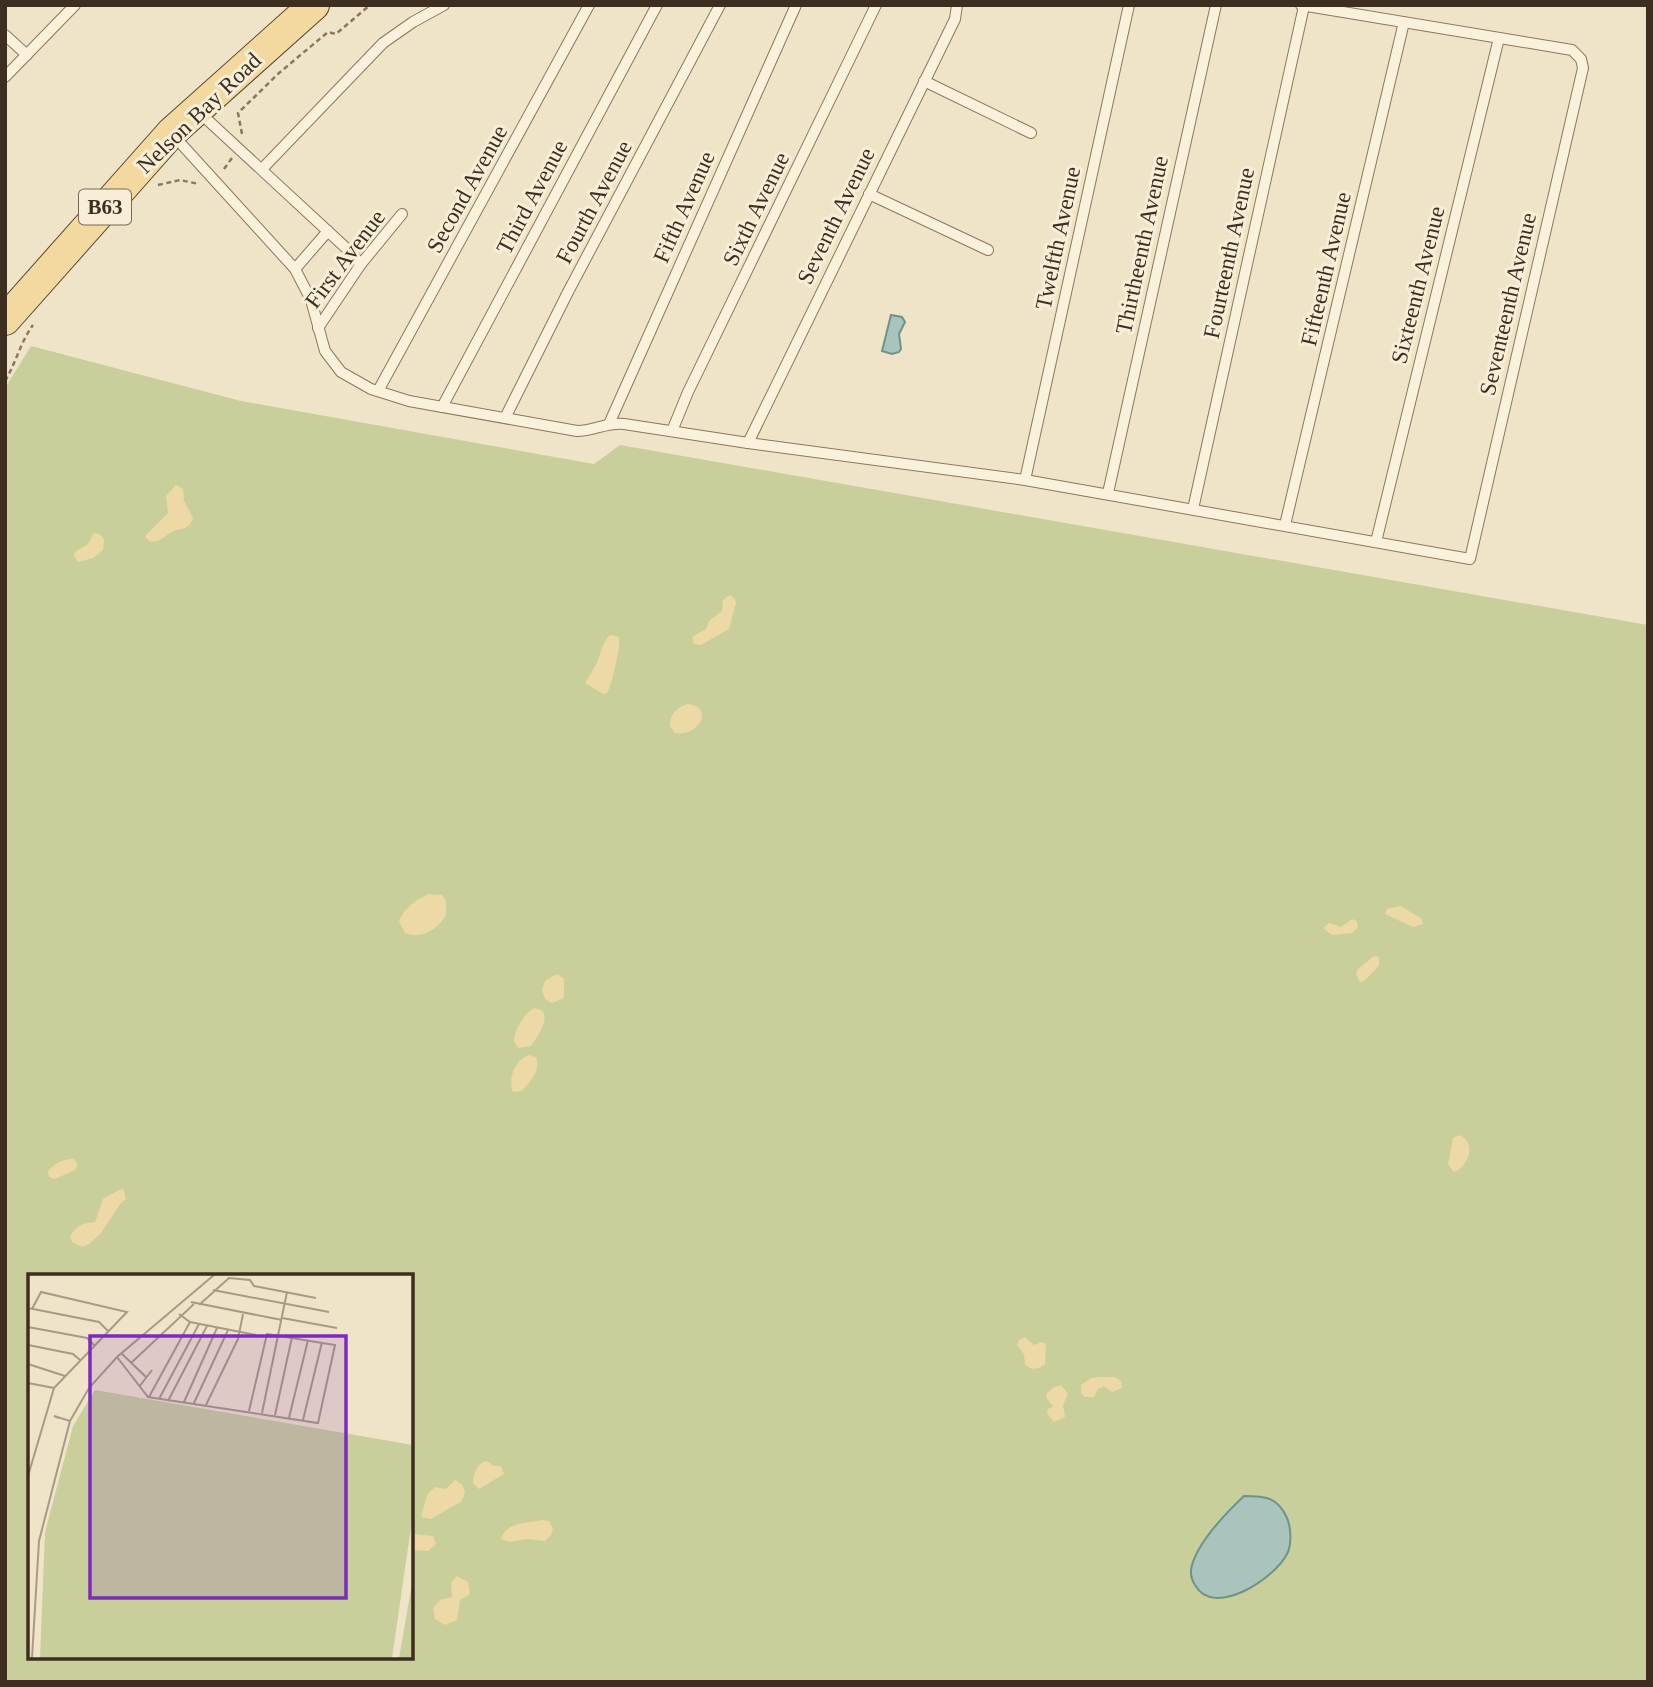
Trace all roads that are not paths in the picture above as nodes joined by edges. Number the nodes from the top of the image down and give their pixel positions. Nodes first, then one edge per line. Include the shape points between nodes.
1 (75, 5) edge
2 (314, 5) edge
3 (444, 5) edge
4 (589, 5) edge
5 (657, 5) edge
6 (720, 5) edge
7 (796, 5) edge
8 (876, 5) edge
9 (957, 5) edge
10 (1129, 5) edge
11 (1216, 5) edge
12 (1303, 5) edge
13 (1404, 22) junction
14 (5, 35) edge
15 (1499, 38) junction
16 (27, 55) junction
17 (5, 77) edge
18 (924, 81) junction
19 (197, 110) junction
20 (171, 133) junction
21 (1031, 133) dead end
22 (262, 169) junction
23 (869, 194) junction
24 (402, 214) dead end
25 (328, 231) junction
26 (988, 250) dead end
27 (361, 264) junction
28 (296, 269) junction
29 (5, 320) edge
30 (318, 328) junction
31 (378, 391) junction
32 (442, 407) junction
33 (505, 418) junction
34 (609, 424) junction
35 (671, 431) junction
36 (748, 443) junction
37 (1026, 480) junction
38 (1108, 493) junction
39 (1193, 509) junction
40 (1284, 525) junction
41 (1376, 542) junction

1 - 16 lane
2 - 19 main road, Nelson Bay Road / B63
3 - 22 lane via 383,43
4 - 31 lane, Second Avenue
5 - 32 lane, Third Avenue
6 - 33 lane, Fourth Avenue
7 - 34 lane, Fifth Avenue
8 - 35 lane, Sixth Avenue
9 - 18 lane, Seventh Avenue via 955,19
10 - 37 lane, Twelfth Avenue
11 - 38 lane, Thirtheenth Avenue
12 - 13 lane
12 - 39 lane, Fourteenth Avenue
13 - 15 lane
13 - 40 lane, Fifteenth Avenue
14 - 16 lane
15 - 41 lane, Sixteenth Avenue
15 - 41 lane, Seventeenth Avenue via 1572,50 1583,68 1470,559
16 - 17 lane
18 - 21 lane
18 - 23 lane, Seventh Avenue
19 - 20 main road, Nelson Bay Road / B63
19 - 22 lane
20 - 28 lane
20 - 29 main road, Nelson Bay Road / B63
22 - 25 lane
23 - 26 lane
23 - 36 lane, Seventh Avenue
24 - 27 lane, First Avenue
25 - 27 lane
25 - 28 lane
27 - 30 lane, First Avenue
28 - 30 lane
30 - 31 lane via 331,362 353,380
31 - 32 lane
32 - 33 lane
33 - 34 lane via 577,430
34 - 35 lane
35 - 36 lane
36 - 37 lane
37 - 38 lane
38 - 39 lane
39 - 40 lane
40 - 41 lane

